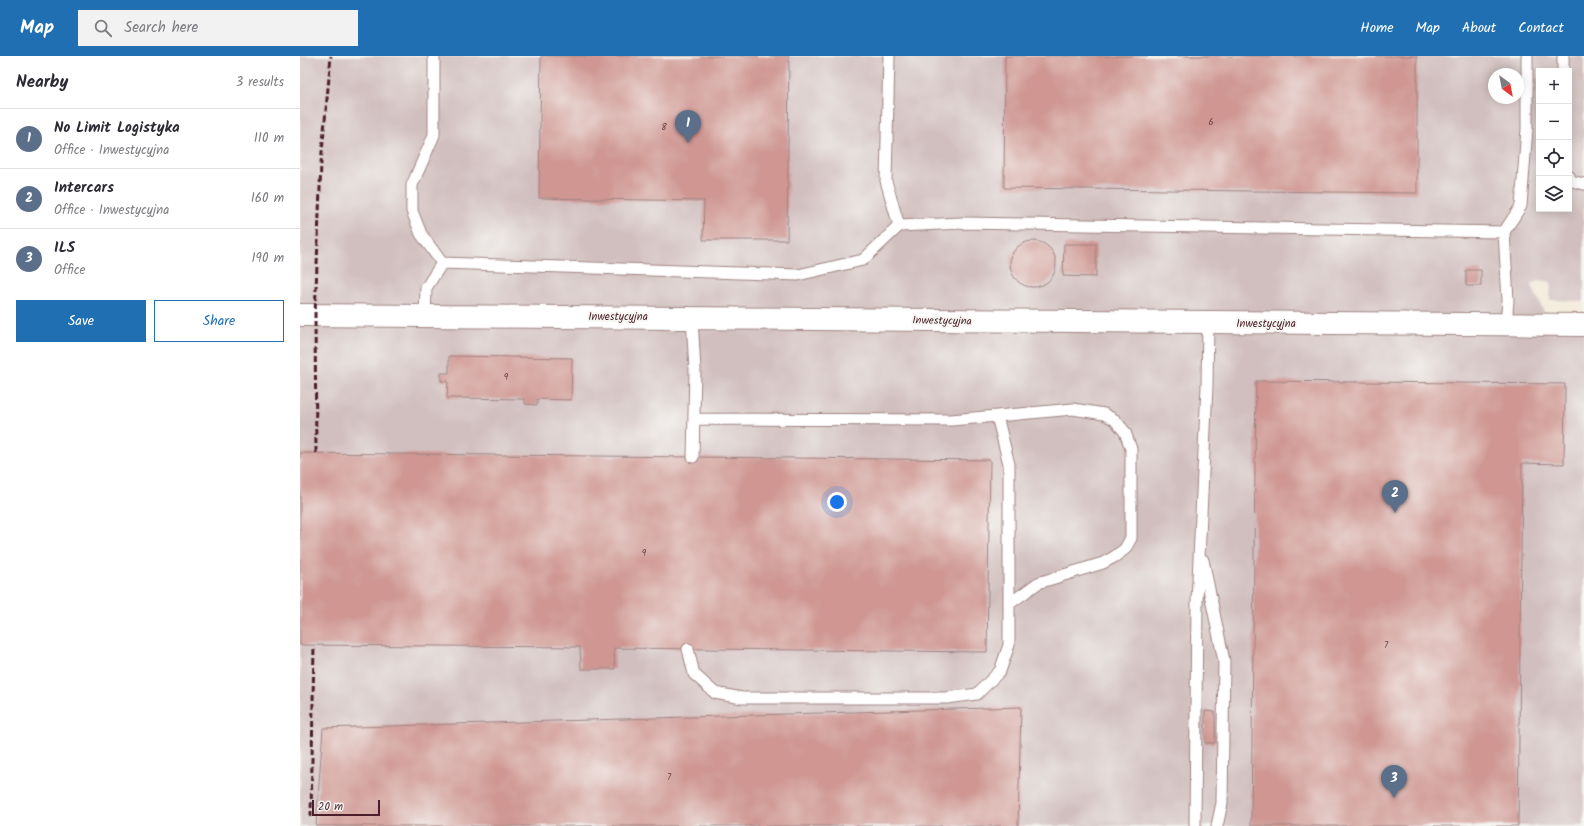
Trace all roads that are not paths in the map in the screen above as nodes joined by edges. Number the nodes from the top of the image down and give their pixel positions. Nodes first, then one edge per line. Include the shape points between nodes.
1 (434, 56) edge
2 (889, 56) edge
3 (1527, 56) edge
4 (1563, 56) edge
5 (1563, 68) edge
6 (1572, 181) edge
7 (1584, 184) edge
8 (899, 226) junction
9 (1504, 232) junction
10 (442, 263) junction
11 (300, 315) edge
12 (425, 316) junction
13 (692, 318) junction
14 (1208, 323) junction
15 (1506, 325) junction
16 (1584, 326) edge
17 (997, 416) junction
18 (694, 419) junction
19 (693, 457) dead end
20 (1200, 546) junction
21 (1009, 604) junction
22 (688, 649) dead end
23 (1195, 826) edge
24 (1217, 826) edge

1 - 10 lane via 434,135 412,185 412,211 421,234
2 - 8 lane via 886,181
3 - 9 lane via 1527,129 1521,206
4 - 5 lane
6 - 7 lane
8 - 9 lane via 962,222
8 - 10 lane via 863,260 798,275
9 - 15 lane via 1508,300
10 - 12 lane via 426,288
11 - 12 street, Inwestycyjna
12 - 13 street, Inwestycyjna
13 - 14 street, Inwestycyjna
13 - 18 lane
14 - 15 street, Inwestycyjna
14 - 20 lane
15 - 16 street, Inwestycyjna
17 - 18 lane via 951,420
17 - 21 lane via 1009,464
17 - 21 lane via 1073,409 1104,414 1115,420 1125,432 1131,449 1131,538 1125,549 1103,563 1038,583
18 - 19 lane
20 - 23 lane via 1197,601
20 - 24 lane via 1224,661 1222,803
21 - 22 lane via 1009,645 1000,670 977,694 947,698 742,698 715,693 694,674

